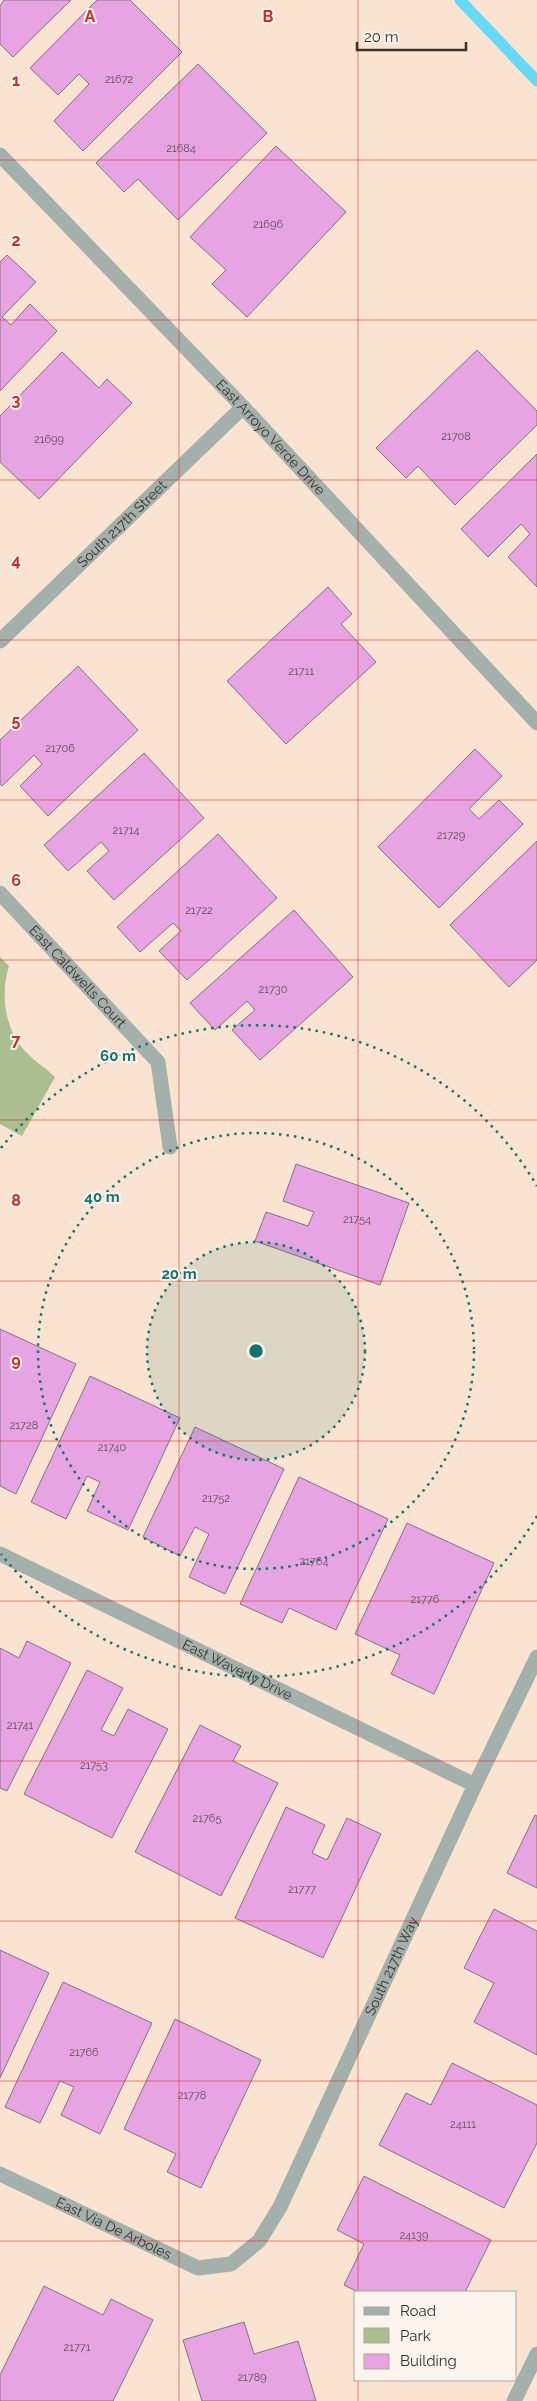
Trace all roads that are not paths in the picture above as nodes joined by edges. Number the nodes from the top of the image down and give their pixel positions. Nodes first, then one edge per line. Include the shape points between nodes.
1 (0, 155) edge
2 (244, 407) junction
3 (0, 642) edge
4 (537, 723) edge
5 (0, 893) edge
6 (170, 1147) dead end
7 (0, 1554) edge
8 (537, 1657) edge
9 (475, 1785) junction
10 (0, 2174) edge
11 (231, 2264) joint
12 (537, 2354) edge
13 (514, 2401) edge

1 - 2 street, East Arroyo Verde Drive
2 - 3 street, South 217th Street
2 - 4 street, East Arroyo Verde Drive
5 - 6 street, East Caldwells Court via 158,1062
7 - 9 street, East Waverly Drive
8 - 9 street, South 217th Way
9 - 11 street, South 217th Way via 280,2207 259,2241
10 - 11 street, East Via De Arboles via 198,2268
12 - 13 street

